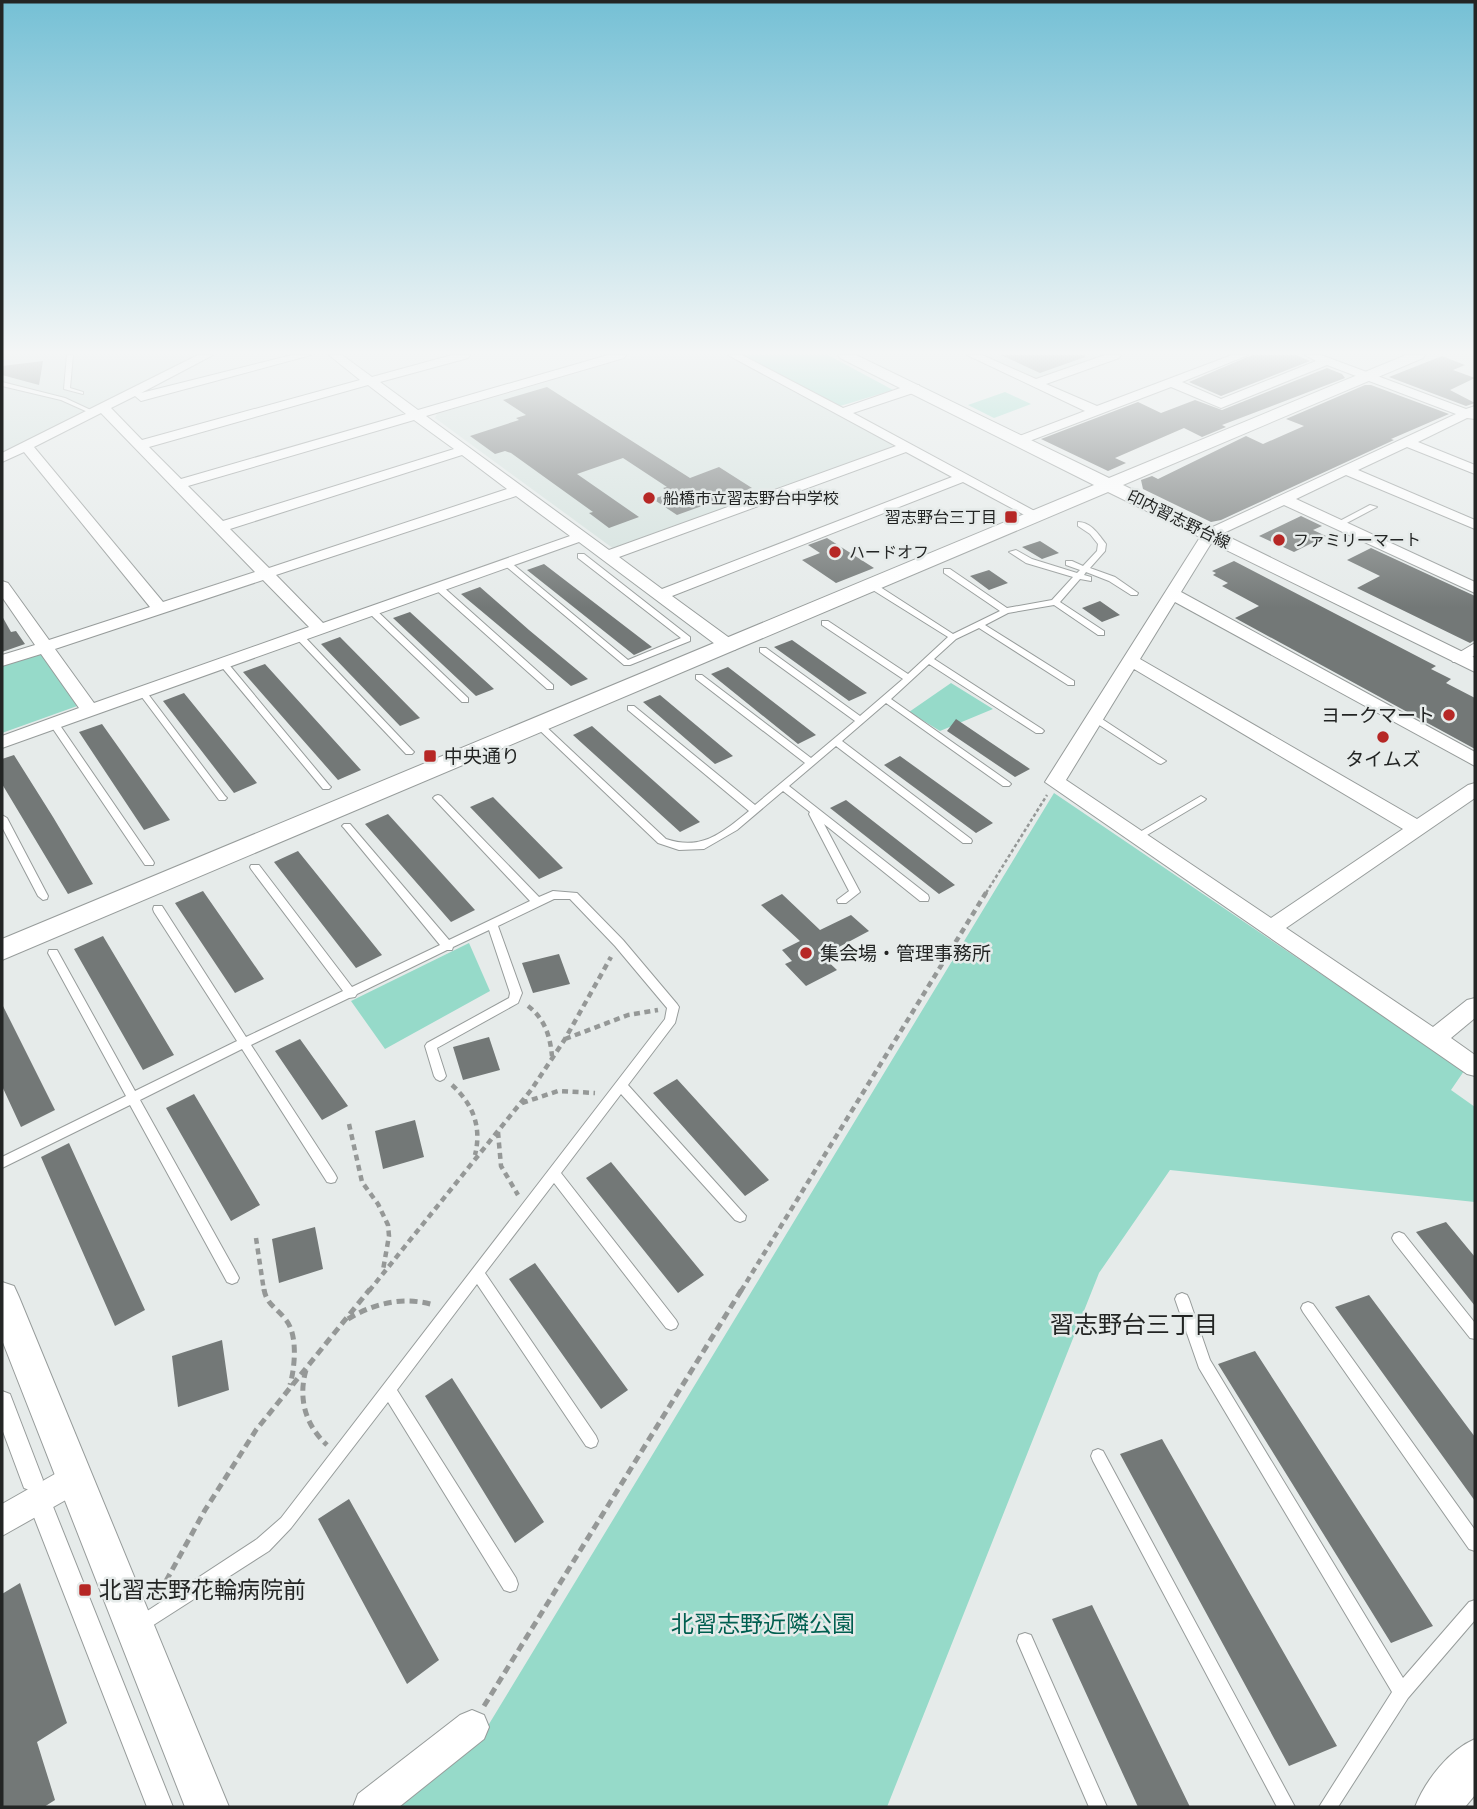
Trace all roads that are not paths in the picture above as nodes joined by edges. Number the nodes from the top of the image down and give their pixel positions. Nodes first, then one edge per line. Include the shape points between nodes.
1 (39, 439) edge
2 (132, 439) edge
3 (159, 439) edge
4 (332, 439) edge
5 (450, 439) edge
6 (893, 439) edge
7 (1016, 439) edge
8 (1023, 439) edge
9 (1215, 439) edge
10 (1412, 439) edge
11 (1019, 441) junction
12 (1406, 442) junction
13 (139, 445) junction
14 (26, 446) junction
15 (907, 447) junction
16 (465, 450) junction
17 (2, 458) edge
18 (1346, 470) junction
19 (1475, 470) edge
20 (964, 477) junction
21 (1108, 484) junction
22 (176, 485) junction
23 (519, 490) junction
24 (1284, 499) junction
25 (1373, 507) dead end
26 (1035, 515) junction
27 (1081, 524) dead end
28 (1338, 524) junction
29 (1475, 525) edge
30 (220, 527) junction
31 (1209, 534) junction
32 (580, 537) junction
33 (1013, 552) dead end
34 (581, 556) dead end
35 (607, 556) junction
36 (506, 563) junction
37 (1069, 564) dead end
38 (947, 571) dead end
39 (266, 574) junction
40 (1084, 575) junction
41 (872, 584) junction
42 (2, 586) edge
43 (438, 587) junction
44 (1475, 587) edge
45 (1134, 593) dead end
46 (1172, 594) junction
47 (660, 595) junction
48 (1055, 602) junction
49 (159, 608) junction
50 (372, 611) junction
51 (1006, 611) junction
52 (825, 623) dead end
53 (980, 625) junction
54 (320, 629) junction
55 (1101, 633) dead end
56 (299, 636) junction
57 (953, 637) junction
58 (45, 646) junction
59 (729, 646) junction
60 (763, 650) dead end
61 (1470, 657) edge
62 (929, 660) junction
63 (2, 661) edge
64 (1132, 661) junction
65 (223, 663) junction
66 (699, 677) dead end
67 (909, 679) junction
68 (1070, 683) dead end
69 (550, 687) dead end
70 (142, 692) junction
71 (886, 699) junction
72 (465, 700) dead end
73 (631, 708) dead end
74 (90, 711) junction
75 (1096, 719) junction
76 (859, 720) junction
77 (54, 723) junction
78 (538, 724) junction
79 (1039, 731) dead end
80 (835, 741) junction
81 (2, 742) edge
82 (408, 752) dead end
83 (1475, 760) edge
84 (1161, 761) dead end
85 (810, 762) junction
86 (1006, 784) dead end
87 (783, 786) junction
88 (326, 788) dead end
89 (1475, 789) edge
90 (222, 798) dead end
91 (438, 798) dead end
92 (1201, 799) dead end
93 (811, 808) junction
94 (754, 810) junction
95 (2, 818) edge
96 (347, 826) dead end
97 (1417, 828) junction
98 (1138, 836) junction
99 (967, 841) dead end
100 (149, 863) dead end
101 (255, 867) dead end
102 (43, 896) dead end
103 (924, 898) dead end
104 (842, 900) dead end
105 (538, 902) junction
106 (158, 909) dead end
107 (492, 925) junction
108 (1271, 928) junction
109 (448, 947) junction
110 (2, 950) edge
111 (53, 953) dead end
112 (351, 994) junction
113 (1475, 1006) edge
114 (1434, 1039) junction
115 (246, 1042) junction
116 (1475, 1067) edge
117 (444, 1079) road end
118 (622, 1087) junction
119 (135, 1098) junction
120 (2, 1163) edge
121 (555, 1175) junction
122 (331, 1178) dead end
123 (740, 1216) dead end
124 (1399, 1238) dead end
125 (477, 1273) junction
126 (232, 1278) dead end
127 (2, 1297) edge
128 (1182, 1298) dead end
129 (1308, 1308) dead end
130 (671, 1324) dead end
131 (1475, 1333) edge
132 (389, 1391) junction
133 (2, 1401) edge
134 (591, 1441) dead end
135 (1098, 1456) dead end
136 (76, 1477) junction
137 (32, 1480) dead end
138 (44, 1512) dead end
139 (2, 1521) edge
140 (1475, 1543) edge
141 (510, 1584) dead end
142 (1475, 1608) edge
143 (135, 1628) junction
144 (1025, 1641) dead end
145 (1402, 1692) junction
146 (472, 1727) road end
147 (1475, 1761) edge
148 (160, 1807) edge
149 (207, 1807) edge
150 (371, 1807) edge
151 (1098, 1807) edge
152 (1286, 1807) edge
153 (1328, 1807) edge
154 (1437, 1807) edge

1 - 14 street
2 - 13 street
3 - 13 street
4 - 22 street
5 - 16 street
6 - 15 street
7 - 11 street, 印内習志野台線
8 - 11 street
9 - 21 street
10 - 12 street
11 - 21 street, 印内習志野台線
12 - 18 street
12 - 19 street
13 - 22 street
14 - 17 street
14 - 49 street
15 - 20 street
15 - 35 street
16 - 23 street
16 - 30 street
18 - 24 street
18 - 29 street
20 - 26 street
20 - 47 street
21 - 26 street
21 - 31 street, 印内習志野台線
22 - 30 street
23 - 32 street
23 - 39 street
24 - 28 street
24 - 31 street
25 - 28 lane
26 - 41 street
27 - 40 lane via 1102,544
28 - 44 street
30 - 39 street
31 - 46 street
31 - 61 street, 印内習志野台線
32 - 35 street
32 - 36 street
33 - 40 lane via 1029,561
34 - 36 lane via 687,639 626,663
35 - 47 street
36 - 43 street
37 - 40 lane
38 - 51 lane
39 - 49 street
39 - 54 street
40 - 45 lane via 1112,579
40 - 48 lane
41 - 57 lane
41 - 59 street
42 - 58 street
43 - 50 street
43 - 69 lane
46 - 64 street
46 - 83 street
47 - 59 street
48 - 51 lane
48 - 55 lane
49 - 58 street
50 - 54 street
50 - 72 lane
51 - 53 lane
52 - 67 lane
53 - 57 lane
53 - 68 lane
54 - 56 street
56 - 65 street
56 - 82 lane
57 - 62 lane
58 - 63 street
58 - 74 street
59 - 78 street
60 - 76 lane
62 - 67 lane
62 - 79 lane
64 - 75 street
64 - 97 street
65 - 70 street
65 - 88 lane
66 - 85 lane
67 - 71 lane
70 - 74 street
70 - 90 lane
71 - 76 lane
71 - 86 lane
73 - 94 lane
74 - 77 street
75 - 84 lane
75 - 98 street via 1055,782
76 - 80 lane
77 - 81 street
77 - 100 lane
78 - 94 lane via 670,845 700,847 734,828
78 - 110 street
80 - 85 lane
80 - 99 lane
85 - 87 lane
87 - 93 lane
87 - 94 lane
89 - 97 street
91 - 105 lane
92 - 98 lane
93 - 103 lane
93 - 104 lane via 855,892
95 - 102 lane
96 - 109 lane
97 - 108 street
98 - 108 street
101 - 112 lane
105 - 107 lane
105 - 118 lane via 553,895 573,896 673,1007 671,1020
106 - 115 lane
107 - 109 lane
107 - 117 lane via 516,993 514,1000 431,1046
108 - 114 street
109 - 112 lane
111 - 119 lane
112 - 115 lane
113 - 114 street
114 - 116 street
115 - 119 lane
115 - 122 lane
118 - 121 lane
118 - 123 lane
119 - 120 lane
119 - 126 lane
121 - 125 lane
121 - 130 lane
124 - 131 lane
125 - 132 lane
125 - 134 lane
127 - 136 street
128 - 145 lane via 1204,1363
129 - 140 lane
132 - 141 lane
132 - 143 lane via 286,1523 263,1545
133 - 137 street
135 - 152 lane
136 - 139 street
136 - 143 street
138 - 148 street
142 - 145 lane
143 - 149 street
144 - 151 lane
145 - 153 lane
146 - 150 street
147 - 154 street

